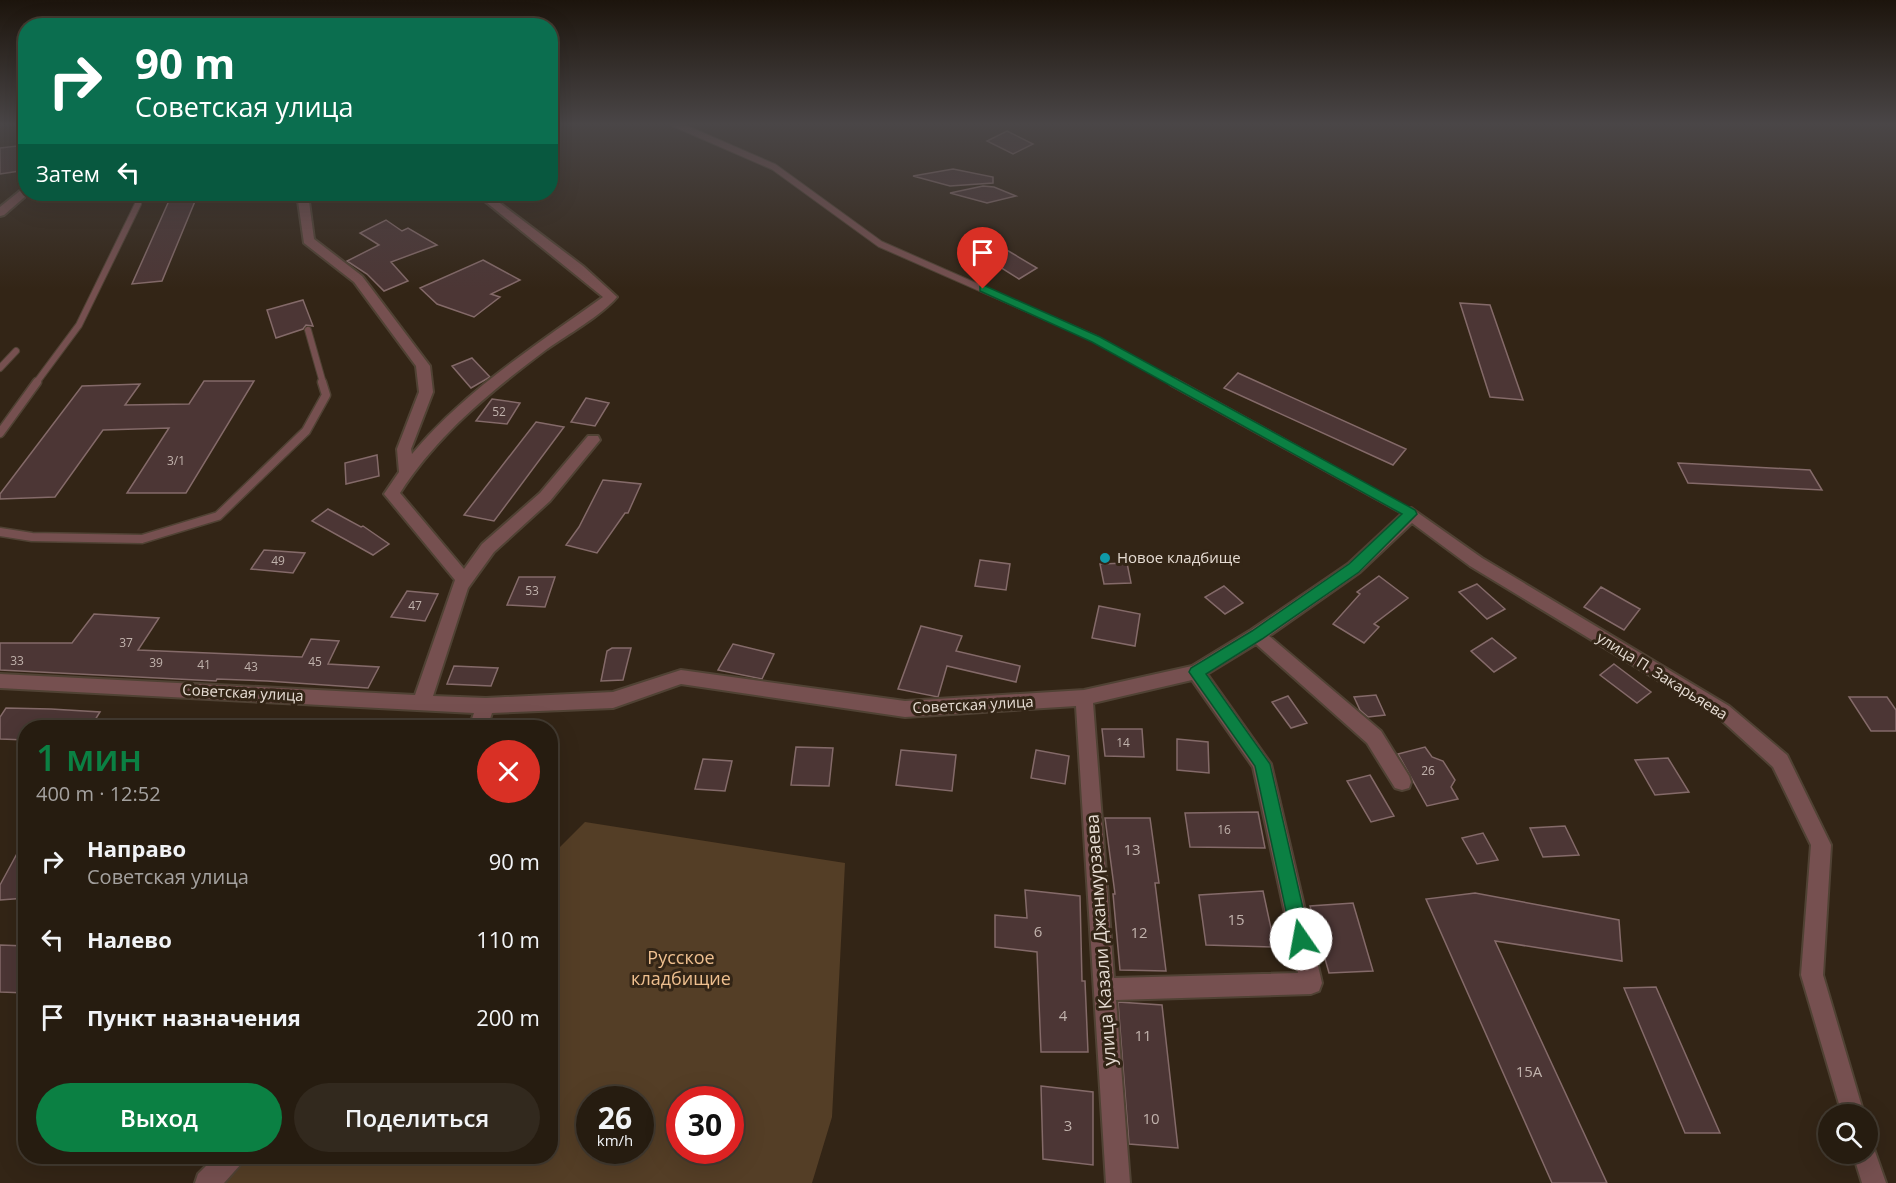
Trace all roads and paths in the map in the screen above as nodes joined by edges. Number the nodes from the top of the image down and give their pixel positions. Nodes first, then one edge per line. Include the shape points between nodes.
1 (789, 178) edge
2 (18, 196) edge
3 (13, 201) junction
4 (303, 201) edge
5 (491, 201) edge
6 (0, 203) edge
7 (138, 204) dead end
8 (0, 213) edge
9 (308, 330) dead end
10 (16, 351) dead end
11 (0, 368) edge
12 (0, 433) edge
13 (592, 440) dead end
14 (405, 470) junction
15 (1411, 514) junction
16 (0, 532) edge
17 (464, 580) junction
18 (1257, 635) junction
19 (1196, 672) junction
20 (0, 681) edge
21 (1084, 698) junction
22 (422, 702) junction
23 (486, 706) junction
24 (481, 720) edge
25 (1402, 782) dead end
26 (1105, 989) junction
27 (1850, 1104) edge
28 (225, 1164) edge
29 (1868, 1164) edge
30 (207, 1183) edge
31 (1118, 1183) edge
32 (1874, 1183) edge

1 - 15 lane via 880,244 1096,339
2 - 3 street
3 - 6 street
3 - 8 street
4 - 14 street via 308,240 358,279 423,366 426,392 404,449
5 - 14 street via 611,297 470,401
7 - 12 lane via 79,325
9 - 16 lane via 326,394 306,431 218,516 142,539 32,537
10 - 11 lane
13 - 17 street via 545,497 488,548
14 - 17 street via 392,494
15 - 18 street, Советская улица via 1354,568
15 - 27 street, улица П. Закарьяева via 1476,562 1723,711 1780,761 1821,845 1812,975
17 - 22 street
18 - 19 street, Советская улица
18 - 25 street via 1374,737
19 - 21 street, Советская улица
19 - 26 street via 1263,764 1311,983
20 - 22 street, Советская улица
21 - 23 street, Советская улица via 905,709 681,677 613,700
21 - 26 street, улица Казали Джанмурзаева
22 - 23 street, Советская улица
23 - 24 street
26 - 31 street, улица Казали Джанмурзаева
28 - 30 street
29 - 32 street

